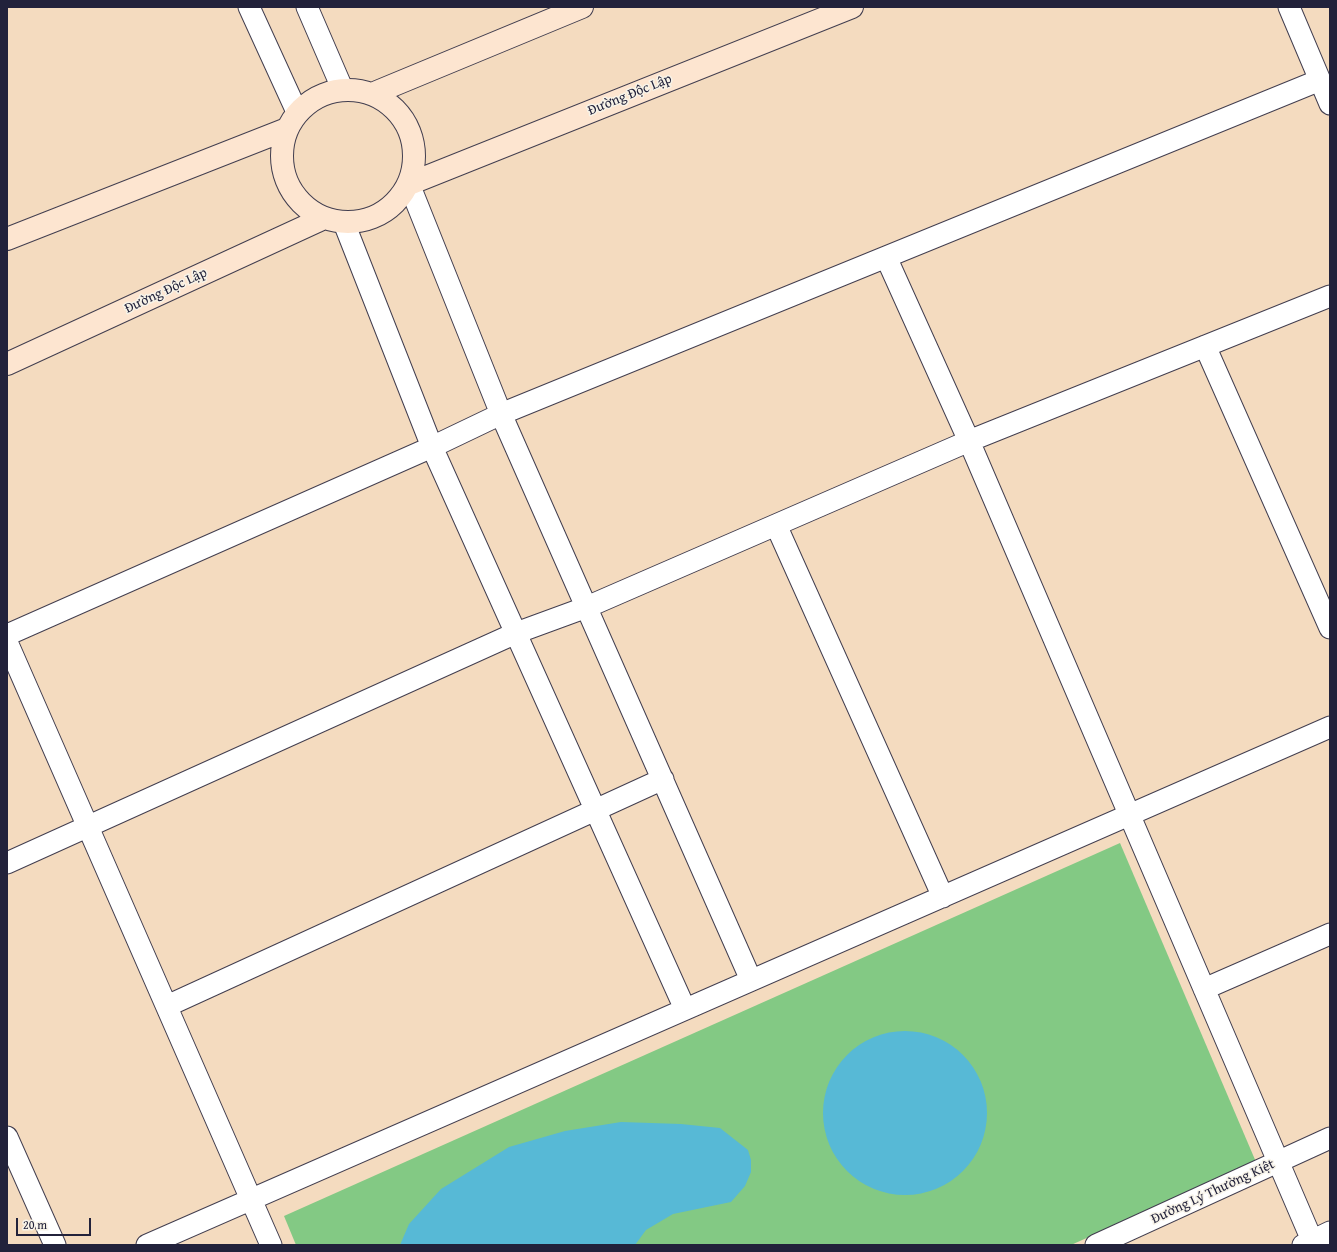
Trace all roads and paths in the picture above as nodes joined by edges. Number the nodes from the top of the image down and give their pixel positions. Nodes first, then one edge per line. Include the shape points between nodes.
1 (249, 7) edge
2 (307, 7) edge
3 (582, 7) edge
4 (852, 7) edge
5 (1289, 7) edge
6 (1320, 80) junction
7 (342, 88) junction
8 (372, 94) junction
9 (1330, 104) edge
10 (292, 120) junction
11 (409, 184) junction
12 (334, 221) junction
13 (7, 239) edge
14 (886, 257) junction
15 (1330, 296) edge
16 (1205, 346) junction
17 (7, 364) edge
18 (501, 414) junction
19 (969, 442) junction
20 (432, 447) junction
21 (776, 525) junction
22 (586, 607) junction
23 (1330, 628) edge
24 (516, 633) junction
25 (7, 635) edge
26 (7, 642) edge
27 (1330, 727) edge
28 (663, 779) junction
29 (595, 810) junction
30 (1129, 815) junction
31 (88, 826) junction
32 (7, 863) edge
33 (943, 897) junction
34 (1330, 934) edge
35 (752, 980) junction
36 (1204, 989) junction
37 (167, 1006) junction
38 (685, 1009) junction
39 (7, 1137) edge
40 (1330, 1138) edge
41 (1279, 1162) junction
42 (251, 1199) junction
43 (1314, 1241) edge
44 (55, 1245) edge
45 (147, 1245) edge
46 (272, 1245) edge
47 (1096, 1245) edge

1 - 10 street
2 - 7 street
3 - 8 street
4 - 11 street, Đường Độc Lập
5 - 6 street
6 - 9 street
6 - 14 street
7 - 8 street
7 - 10 street via 314,99
8 - 11 street via 390,105 400,116 413,141 414,163
10 - 12 street via 282,150 284,171 292,191 306,207
10 - 13 street
11 - 12 street via 398,200 382,213 364,221
11 - 18 street
12 - 17 street, Đường Độc Lập
12 - 20 street
14 - 18 street
14 - 19 street
15 - 16 street
16 - 19 street
16 - 23 street
18 - 20 street
18 - 22 street
19 - 21 street
19 - 30 street
20 - 24 street
20 - 25 street
21 - 22 street
21 - 33 street
22 - 24 street
22 - 28 street
24 - 29 street
24 - 31 street
26 - 31 street
27 - 30 street
28 - 29 street
28 - 35 street
29 - 37 street
29 - 38 street
30 - 33 street
30 - 36 street
31 - 32 street
31 - 37 street
33 - 35 street
34 - 36 street
35 - 38 street
36 - 41 street
37 - 42 street
38 - 42 street
39 - 44 street
40 - 41 street, Đường Lý Thường Kiệt
41 - 43 street
41 - 47 street, Đường Lý Thường Kiệt
42 - 45 street
42 - 46 street

